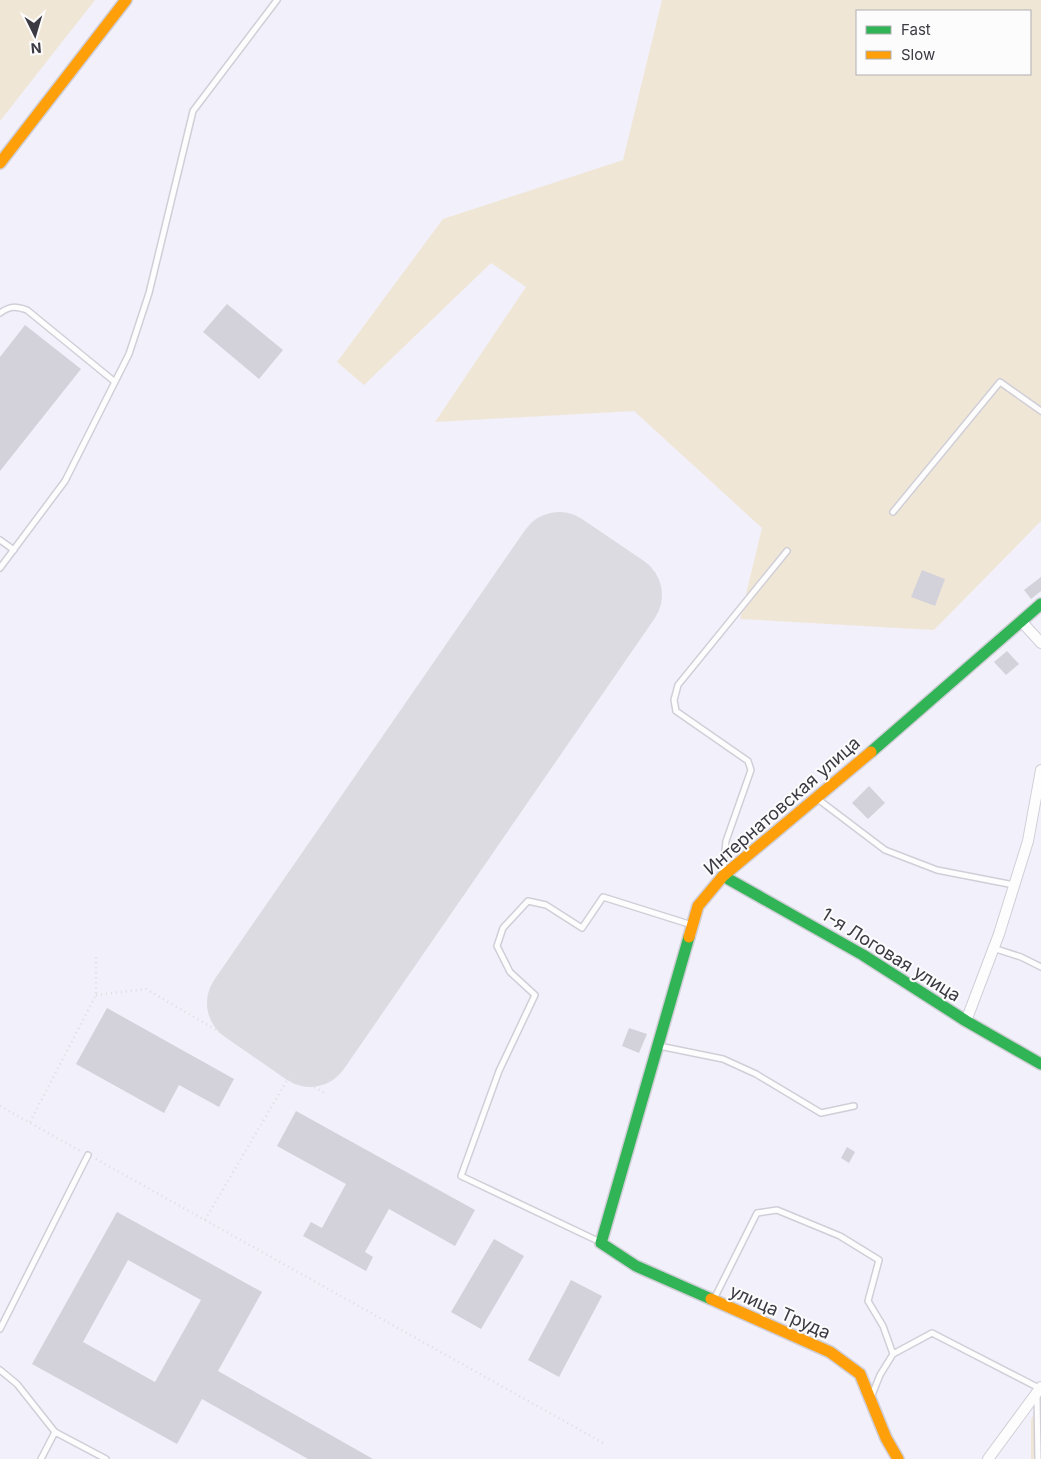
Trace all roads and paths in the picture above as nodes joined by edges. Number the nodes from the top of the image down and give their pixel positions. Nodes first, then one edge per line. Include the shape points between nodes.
1 (126, 0) edge
2 (277, 0) edge
3 (0, 164) edge
4 (0, 313) edge
5 (115, 382) junction
6 (1041, 411) edge
7 (893, 512) dead end
8 (0, 540) edge
9 (14, 550) junction
10 (787, 551) dead end
11 (0, 568) edge
12 (1041, 604) edge
13 (1021, 622) junction
14 (1041, 643) edge
15 (1041, 770) edge
16 (818, 798) junction
17 (723, 876) junction
18 (1014, 885) junction
19 (693, 925) junction
20 (993, 948) junction
21 (96, 954) dead end
22 (1041, 967) edge
23 (96, 995) junction
24 (966, 1021) junction
25 (658, 1045) junction
26 (303, 1053) dead end
27 (1041, 1064) edge
28 (291, 1073) junction
29 (326, 1094) dead end
30 (0, 1106) edge
31 (854, 1106) dead end
32 (30, 1122) junction
33 (88, 1155) junction
34 (205, 1220) junction
35 (601, 1242) junction
36 (713, 1301) junction
37 (0, 1329) edge
38 (893, 1354) junction
39 (0, 1370) edge
40 (1039, 1390) edge
41 (870, 1400) junction
42 (55, 1432) junction
43 (605, 1444) dead end
44 (41, 1459) edge
45 (106, 1459) edge
46 (898, 1459) edge
47 (988, 1459) edge
48 (1038, 1459) edge

1 - 3 street
2 - 5 lane via 193,111 149,294 129,354
4 - 5 lane via 8,307 17,306 27,310
5 - 9 lane via 65,481
6 - 7 lane via 1000,382
8 - 9 lane
9 - 11 lane
10 - 17 lane via 678,685 674,700 676,711 748,761 751,770 726,841
12 - 13 street, Интернатовская улица
13 - 14 street
13 - 16 street, Интернатовская улица
15 - 18 street via 1028,841
16 - 17 street, Интернатовская улица
16 - 18 lane via 885,850 937,870
17 - 19 street, Интернатовская улица via 698,906
17 - 24 street, 1-я Логовая улица via 863,955
18 - 20 street
19 - 25 street, Интернатовская улица
19 - 35 lane via 603,896 582,928 546,905 528,901 503,928 497,946 510,972 534,995 499,1071 461,1176
20 - 22 lane
20 - 24 street
21 - 23 path
23 - 28 path via 146,989
23 - 32 path
24 - 27 street, 1-я Логовая улица
25 - 31 lane via 723,1059 756,1074 822,1113
25 - 35 street, Интернатовская улица
26 - 28 path
28 - 29 path
28 - 34 path
30 - 32 path
32 - 33 path
33 - 34 path
33 - 37 lane
34 - 43 path
35 - 36 street, улица Труда via 636,1266
36 - 38 lane via 757,1213 777,1210 840,1236 879,1260 868,1301 883,1326
36 - 41 street, улица Труда via 830,1352 860,1374
38 - 40 lane via 932,1332
38 - 41 lane
39 - 42 lane via 17,1384
40 - 47 street
40 - 48 lane
41 - 46 street, улица Труда
42 - 44 lane
42 - 45 lane

